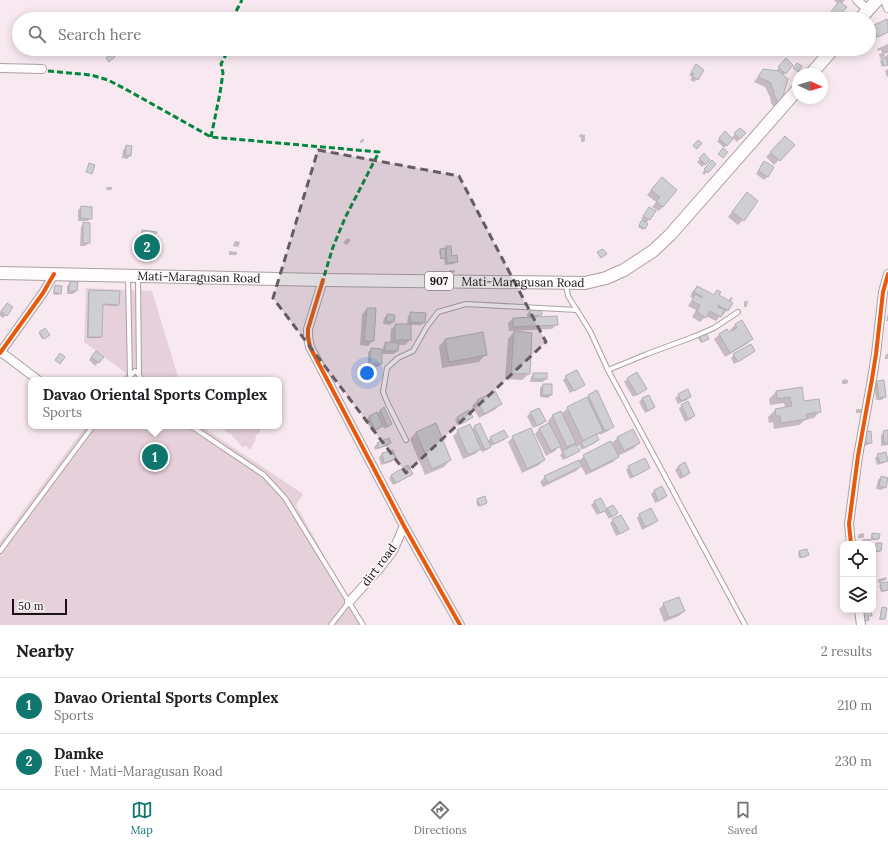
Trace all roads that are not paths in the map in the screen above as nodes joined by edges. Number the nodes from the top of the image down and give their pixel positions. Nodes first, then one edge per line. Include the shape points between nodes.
1 (857, 0) edge
2 (877, 0) edge
3 (885, 0) edge
4 (888, 8) edge
5 (868, 10) joint
6 (827, 56) edge
7 (0, 68) edge
8 (816, 68) edge
9 (42, 69) dead end
10 (792, 96) edge
11 (0, 273) edge
12 (54, 274) junction
13 (888, 274) edge
14 (133, 276) junction
15 (323, 280) junction
16 (566, 282) junction
17 (128, 304) junction
18 (138, 304) junction
19 (577, 310) junction
20 (738, 312) dead end
21 (0, 352) edge
22 (608, 370) junction
23 (139, 376) joint
24 (34, 377) edge
25 (128, 377) edge
26 (129, 377) edge
27 (91, 429) edge
28 (196, 429) edge
29 (406, 440) dead end
30 (404, 526) junction
31 (851, 541) edge
32 (0, 551) edge
33 (349, 602) junction
34 (859, 613) edge
35 (331, 625) edge
36 (363, 625) edge
37 (460, 625) edge
38 (745, 625) edge
39 (861, 625) edge

1 - 5 street
2 - 5 main road
3 - 4 street
6 - 8 main road
7 - 9 street
10 - 16 main road, Mati-Maragusan Road / 907 via 653,251 624,270 606,278 584,283
11 - 12 main road, Mati-Maragusan Road / 907
12 - 14 main road, Mati-Maragusan Road / 907
12 - 21 street
13 - 31 street via 880,310 876,354 858,456 850,518
14 - 15 main road, Mati-Maragusan Road / 907
14 - 17 lane via 128,290
14 - 18 lane via 138,290
15 - 16 main road, Mati-Maragusan Road / 907
15 - 30 street via 308,329 310,346
16 - 19 lane via 568,296
17 - 18 lane
17 - 25 lane
18 - 23 lane
19 - 22 lane
19 - 29 lane via 466,304 438,312 413,351 398,358 387,368 383,392
20 - 22 lane via 714,328
21 - 24 street
22 - 38 lane
23 - 26 lane via 135,371
27 - 32 lane
28 - 33 lane via 264,474 285,498
30 - 33 street, dirt road via 393,551
30 - 37 street
33 - 35 lane
33 - 36 lane
34 - 39 street

